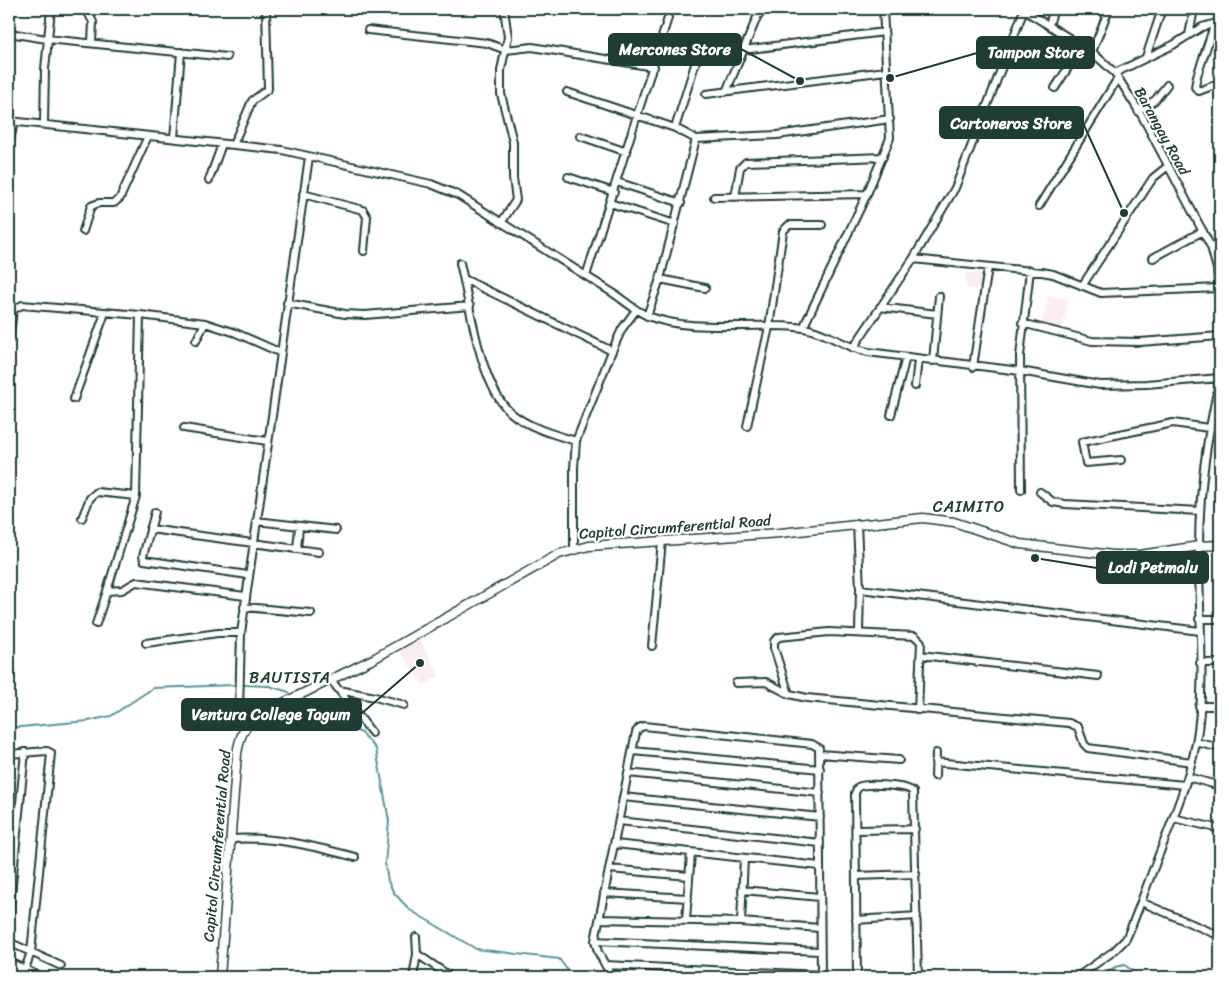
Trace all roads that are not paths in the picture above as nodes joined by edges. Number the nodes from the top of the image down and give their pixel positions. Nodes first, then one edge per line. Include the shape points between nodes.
1 (51, 9) edge
2 (86, 9) edge
3 (266, 9) edge
4 (504, 9) edge
5 (776, 9) edge
6 (883, 9) edge
7 (1023, 9) edge
8 (1054, 9) edge
9 (1109, 9) edge
10 (1162, 9) edge
11 (1194, 9) edge
12 (668, 18) dead end
13 (1218, 22) edge
14 (1049, 25) junction
15 (368, 30) dead end
16 (884, 32) junction
17 (15, 34) dead end
18 (1189, 34) junction
19 (47, 39) junction
20 (92, 42) junction
21 (1082, 46) junction
22 (506, 50) junction
23 (743, 50) junction
24 (181, 52) junction
25 (1092, 52) junction
26 (227, 57) dead end
27 (1146, 57) junction
28 (697, 58) dead end
29 (654, 66) junction
30 (886, 71) junction
31 (1117, 76) junction
32 (1220, 83) edge
33 (1167, 86) dead end
34 (1055, 88) dead end
35 (567, 92) dead end
36 (726, 92) junction
37 (706, 94) dead end
38 (1138, 111) junction
39 (639, 116) junction
40 (890, 118) junction
41 (12, 121) edge
42 (44, 124) junction
43 (675, 128) junction
44 (148, 136) junction
45 (580, 136) dead end
46 (174, 138) junction
47 (696, 139) junction
48 (222, 144) junction
49 (233, 145) junction
50 (9, 146) edge
51 (627, 152) junction
52 (309, 157) junction
53 (883, 157) junction
54 (1168, 166) junction
55 (568, 177) dead end
56 (209, 180) dead end
57 (617, 182) junction
58 (614, 192) junction
59 (303, 194) junction
60 (867, 194) junction
61 (714, 197) dead end
62 (735, 197) junction
63 (610, 203) junction
64 (681, 203) junction
65 (1039, 206) dead end
66 (501, 223) junction
67 (676, 224) junction
68 (822, 225) dead end
69 (83, 231) dead end
70 (1203, 231) junction
71 (364, 251) dead end
72 (1153, 258) dead end
73 (913, 259) junction
74 (460, 263) dead end
75 (988, 267) junction
76 (1030, 270) junction
77 (586, 276) junction
78 (464, 279) junction
79 (660, 279) junction
80 (1082, 286) junction
81 (704, 288) dead end
82 (1219, 288) junction
83 (939, 296) dead end
84 (287, 302) junction
85 (470, 306) junction
86 (880, 307) junction
87 (1220, 307) edge
88 (636, 310) junction
89 (105, 313) junction
90 (937, 314) junction
91 (140, 315) junction
92 (647, 316) junction
93 (205, 323) junction
94 (1022, 323) junction
95 (769, 327) junction
96 (803, 328) junction
97 (1220, 336) edge
98 (9, 340) edge
99 (196, 341) dead end
100 (853, 348) junction
101 (612, 351) junction
102 (279, 352) junction
103 (906, 357) junction
104 (918, 360) junction
105 (933, 361) junction
106 (973, 367) junction
107 (1020, 371) junction
108 (1220, 379) edge
109 (915, 386) dead end
110 (74, 399) dead end
111 (891, 415) dead end
112 (748, 426) dead end
113 (184, 428) dead end
114 (1209, 428) junction
115 (267, 441) junction
116 (576, 441) junction
117 (1121, 460) dead end
118 (1021, 490) dead end
119 (1040, 492) dead end
120 (136, 496) junction
121 (1200, 511) junction
122 (155, 512) dead end
123 (82, 518) dead end
124 (256, 520) junction
125 (857, 524) junction
126 (300, 527) junction
127 (150, 529) junction
128 (336, 530) dead end
129 (662, 541) junction
130 (253, 542) junction
131 (1220, 545) edge
132 (1199, 546) junction
133 (297, 549) junction
134 (574, 549) junction
135 (319, 552) dead end
136 (248, 576) junction
137 (860, 589) junction
138 (107, 591) junction
139 (245, 596) junction
140 (244, 607) junction
141 (311, 613) dead end
142 (1200, 619) junction
143 (1220, 619) edge
144 (96, 624) dead end
145 (859, 632) junction
146 (1200, 632) junction
147 (240, 633) junction
148 (146, 643) dead end
149 (652, 646) dead end
150 (921, 655) junction
151 (1200, 663) junction
152 (1220, 663) edge
153 (1098, 676) dead end
154 (331, 680) junction
155 (736, 683) dead end
156 (339, 690) junction
157 (789, 694) junction
158 (404, 705) dead end
159 (1199, 706) junction
160 (1220, 706) edge
161 (918, 710) junction
162 (246, 726) junction
163 (372, 733) dead end
164 (1196, 742) junction
165 (1220, 748) edge
166 (633, 751) junction
167 (25, 752) junction
168 (936, 753) dead end
169 (9, 754) edge
170 (820, 754) junction
171 (899, 760) dead end
172 (936, 762) junction
173 (1192, 762) junction
174 (820, 770) junction
175 (628, 773) junction
176 (935, 776) dead end
177 (1188, 777) junction
178 (1185, 785) junction
179 (1220, 786) edge
180 (820, 793) junction
181 (624, 797) junction
182 (820, 817) junction
183 (1173, 818) junction
184 (619, 821) junction
185 (915, 829) junction
186 (1220, 829) edge
187 (856, 830) junction
188 (230, 839) junction
189 (820, 843) junction
190 (615, 844) junction
191 (691, 853) junction
192 (355, 856) dead end
193 (744, 858) junction
194 (820, 866) junction
195 (609, 869) junction
196 (916, 874) junction
197 (689, 876) junction
198 (856, 876) junction
199 (742, 890) junction
200 (604, 893) junction
201 (820, 897) junction
202 (688, 898) junction
203 (1141, 902) junction
204 (9, 915) edge
205 (917, 916) junction
206 (600, 919) junction
207 (686, 920) junction
208 (856, 920) junction
209 (741, 922) junction
210 (820, 928) junction
211 (1220, 936) edge
212 (416, 937) dead end
213 (595, 941) junction
214 (9, 942) edge
215 (820, 951) junction
216 (31, 952) junction
217 (417, 954) junction
218 (9, 964) edge
219 (605, 965) junction
220 (61, 966) dead end
221 (440, 974) edge
222 (30, 975) edge
223 (821, 976) edge
224 (220, 977) edge
225 (413, 977) edge
226 (451, 977) edge
227 (612, 977) edge
228 (857, 977) edge
229 (918, 977) edge
230 (1077, 977) edge

1 - 19 street
2 - 20 street via 93,22
3 - 49 street via 268,89 252,101
4 - 22 street via 508,26
5 - 23 street via 758,15
6 - 16 street
7 - 14 street, Barangay Road
7 - 73 street via 960,178
8 - 14 street
9 - 25 street
10 - 27 street
11 - 18 street
12 - 29 street
13 - 18 street
13 - 32 street via 1195,87 1203,91
14 - 21 street, Barangay Road
15 - 22 street via 488,42
16 - 23 street
16 - 30 street
17 - 19 street
18 - 27 street
19 - 20 street
19 - 42 street
20 - 24 street
21 - 25 street, Barangay Road
21 - 34 street
22 - 29 street via 532,47
22 - 66 street via 501,70 501,94 513,142 516,200
23 - 36 street
24 - 26 street
24 - 46 street
25 - 31 street, Barangay Road
27 - 31 street
28 - 43 street
29 - 39 street
30 - 36 street
30 - 40 street
31 - 38 street, Barangay Road
31 - 65 street
33 - 38 street via 1155,100
35 - 39 street
36 - 37 street
38 - 54 street, Barangay Road
39 - 43 street
39 - 51 street
40 - 47 street via 777,135
40 - 53 street via 890,138
41 - 42 street
41 - 50 street
42 - 44 street
43 - 47 street
44 - 46 street
44 - 69 street via 120,198 114,203 91,206
45 - 51 street
46 - 48 street
47 - 64 street
48 - 49 street
48 - 56 street
49 - 52 street via 282,150
51 - 57 street
52 - 59 street
52 - 66 street via 445,188
53 - 60 street
53 - 62 street via 746,162 740,168
54 - 70 street, Barangay Road
54 - 80 street via 1153,178
55 - 58 street
57 - 58 street
57 - 64 street
58 - 63 street
59 - 71 street via 363,210 366,217
59 - 84 street
60 - 62 street
60 - 96 street
61 - 62 street
63 - 67 street
63 - 77 street
64 - 67 street
66 - 77 street
67 - 79 street
68 - 95 street via 789,225 785,228
70 - 72 street
70 - 82 street, Barangay Road via 1214,256
73 - 75 street
73 - 86 street
74 - 78 street
75 - 76 street
75 - 106 street
76 - 80 street via 1054,274
76 - 94 street
77 - 88 street
78 - 85 street
78 - 101 street
79 - 81 street
79 - 92 street
80 - 82 street via 1101,294
82 - 87 street, Barangay Road
83 - 90 street
84 - 85 street via 365,316
84 - 102 street
85 - 116 street via 487,375 506,408 544,430
86 - 90 street
86 - 100 street
88 - 92 street
88 - 101 street
89 - 91 street
89 - 98 street via 22,305 13,310
89 - 110 street
90 - 105 street
91 - 93 street
91 - 120 street
92 - 95 street via 670,322
93 - 99 street
93 - 102 street
94 - 97 street via 1092,341 1140,342
94 - 107 street
95 - 96 street
95 - 112 street
96 - 100 street via 831,336
100 - 103 street
101 - 116 street
102 - 115 street
103 - 104 street
103 - 111 street
104 - 105 street
104 - 109 street
105 - 106 street
106 - 107 street
107 - 108 street via 1100,385
107 - 118 street
108 - 114 street
113 - 115 street
114 - 117 street via 1173,423 1082,442 1086,463
114 - 121 street
115 - 124 street
116 - 134 street
119 - 121 street via 1053,502 1065,504
120 - 123 street via 97,492 90,498
120 - 138 street
121 - 132 street
122 - 127 street
124 - 126 street
124 - 130 street
125 - 129 main road, Capitol Circumferential Road
125 - 132 main road, Capitol Circumferential Road via 934,518 1020,544 1113,555 1140,555
125 - 137 street
126 - 128 street
126 - 133 street
127 - 130 street
127 - 136 street via 143,556 146,562
129 - 134 main road, Capitol Circumferential Road
129 - 149 street
130 - 133 street
130 - 136 street
131 - 132 main road, Capitol Circumferential Road
132 - 142 street
133 - 135 street
134 - 154 main road, Capitol Circumferential Road via 559,554
136 - 139 street
137 - 145 street
137 - 146 street
138 - 139 street via 122,590 141,582
138 - 144 street
139 - 140 street
140 - 141 street
140 - 147 street
142 - 143 street
142 - 146 street
145 - 150 street via 918,637
145 - 157 street via 829,632 776,639 774,648
146 - 151 street
147 - 148 street
147 - 162 street via 239,710
150 - 153 street
150 - 161 street
151 - 152 street
151 - 159 street
154 - 156 street
154 - 162 main road, Capitol Circumferential Road via 258,716
155 - 157 street via 766,682
156 - 158 street
156 - 163 street
157 - 161 street
159 - 160 street
159 - 164 street
161 - 173 street via 1069,723 1078,727 1088,748
162 - 188 main road, Capitol Circumferential Road via 237,754
164 - 165 street
164 - 173 street
166 - 170 street via 637,730 644,726 812,744 819,748
166 - 174 street
166 - 175 street
167 - 169 street
167 - 204 street
167 - 216 street via 47,750 51,753
168 - 172 street
170 - 171 street
170 - 174 street
172 - 176 street
172 - 178 street
173 - 177 street
174 - 180 street
175 - 180 street
175 - 181 street
177 - 178 street
177 - 179 street
178 - 183 street
180 - 182 street
181 - 182 street
181 - 184 street
182 - 189 street
183 - 186 street
183 - 203 street
184 - 189 street
184 - 190 street
185 - 187 street
185 - 187 street via 911,789 866,785 856,790
185 - 196 street
187 - 198 street
188 - 192 street via 293,841
188 - 224 main road, Capitol Circumferential Road
189 - 194 street
190 - 191 street
190 - 195 street
191 - 193 street
191 - 197 street
193 - 194 street
193 - 199 street
194 - 201 street
195 - 197 street
195 - 200 street
196 - 198 street
196 - 205 street
197 - 202 street
198 - 208 street
199 - 201 street
199 - 209 street
200 - 202 street
200 - 206 street
201 - 210 street
202 - 207 street
203 - 211 street
203 - 230 street via 1122,945
205 - 208 street
205 - 229 street
206 - 207 street
206 - 213 street
207 - 209 street
208 - 228 street
209 - 210 street
210 - 215 street
212 - 217 street
213 - 215 street
213 - 219 street
214 - 216 street
215 - 223 street
216 - 220 street
216 - 222 street
217 - 221 street
217 - 225 street
218 - 222 highway
219 - 223 street
219 - 227 street
221 - 226 street

